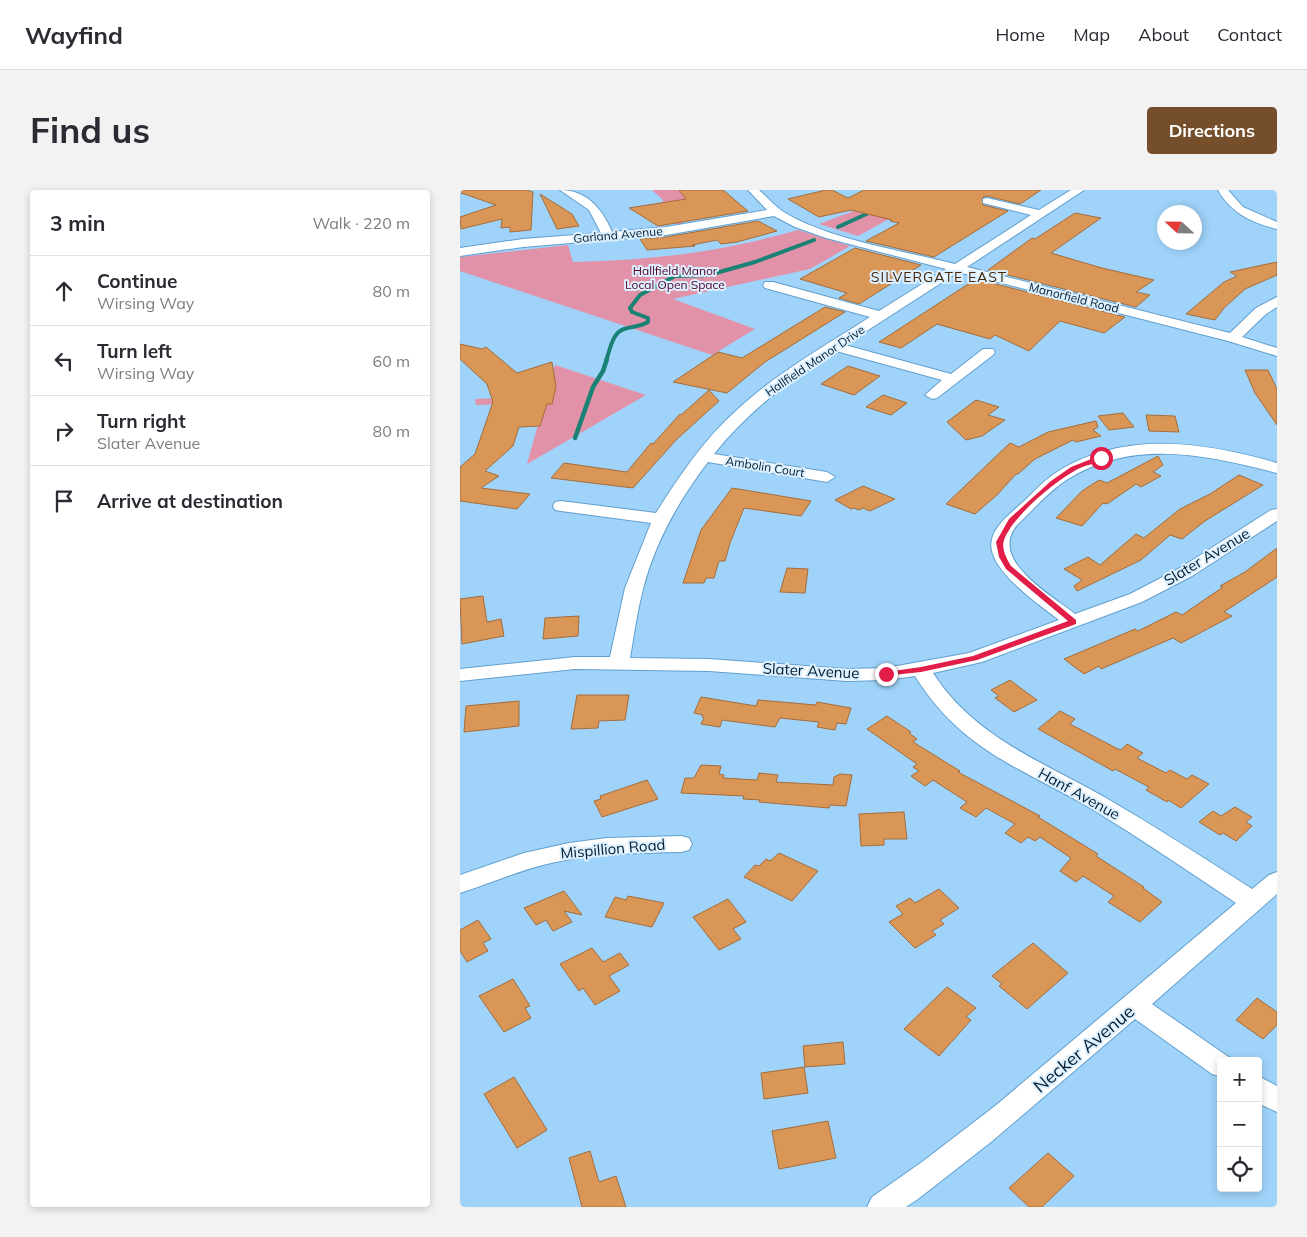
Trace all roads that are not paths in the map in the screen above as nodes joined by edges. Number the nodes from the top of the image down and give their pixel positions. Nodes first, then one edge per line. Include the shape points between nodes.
1 (565, 190) edge
2 (769, 190) edge
3 (1079, 190) edge
4 (1224, 190) edge
5 (754, 191) edge
6 (987, 202) dead end
7 (776, 212) junction
8 (1040, 214) junction
9 (1277, 226) edge
10 (608, 236) junction
11 (460, 252) edge
12 (956, 268) junction
13 (769, 285) dead end
14 (1277, 301) edge
15 (881, 316) junction
16 (1233, 338) junction
17 (834, 346) junction
18 (988, 352) dead end
19 (1277, 352) edge
20 (953, 379) junction
21 (932, 396) dead end
22 (703, 456) junction
23 (1277, 468) edge
24 (827, 477) dead end
25 (561, 506) dead end
26 (1277, 514) edge
27 (660, 519) junction
28 (1073, 622) junction
29 (619, 663) junction
30 (921, 670) junction
31 (460, 675) edge
32 (681, 844) dead end
33 (1277, 881) edge
34 (460, 884) edge
35 (1253, 902) junction
36 (1135, 1006) junction
37 (1217, 1063) edge
38 (1262, 1091) edge
39 (1277, 1100) edge
40 (882, 1207) edge

1 - 10 street via 584,198 592,206 602,218
2 - 5 street
3 - 8 street, Hallfield Manor Drive
4 - 9 street via 1228,200 1240,210
5 - 7 street, Manorfield Road
6 - 8 street
7 - 10 street, Garland Avenue via 686,229
7 - 12 street, Manorfield Road via 799,225 830,236
8 - 12 street, Hallfield Manor Drive
10 - 11 street, Garland Avenue
12 - 15 street, Hallfield Manor Drive
12 - 16 street, Manorfield Road
13 - 15 street
14 - 16 street via 1261,310
15 - 17 street, Hallfield Manor Drive
16 - 19 street
17 - 20 street
17 - 22 street, Hallfield Manor Drive via 763,395 725,430
18 - 20 street
20 - 21 street
22 - 24 street, Ambolin Court
22 - 27 street, Hallfield Manor Drive
23 - 28 street via 1223,453 1151,450 1101,458 1063,475 1012,521 1002,534 1000,550 1008,567
25 - 27 street
26 - 28 street, Slater Avenue via 1169,581 1136,598
27 - 29 street, Hallfield Manor Drive via 634,588
28 - 30 street, Slater Avenue via 975,658
29 - 30 street, Slater Avenue via 709,665 847,675
29 - 31 street, Slater Avenue via 575,663
30 - 35 street, Hanf Avenue via 946,708 978,736 1160,840
32 - 34 street, Mispillion Road via 593,848 534,858
33 - 35 street, Necker Avenue
35 - 36 street, Necker Avenue
36 - 37 street
36 - 40 street, Necker Avenue via 980,1137
38 - 39 street

